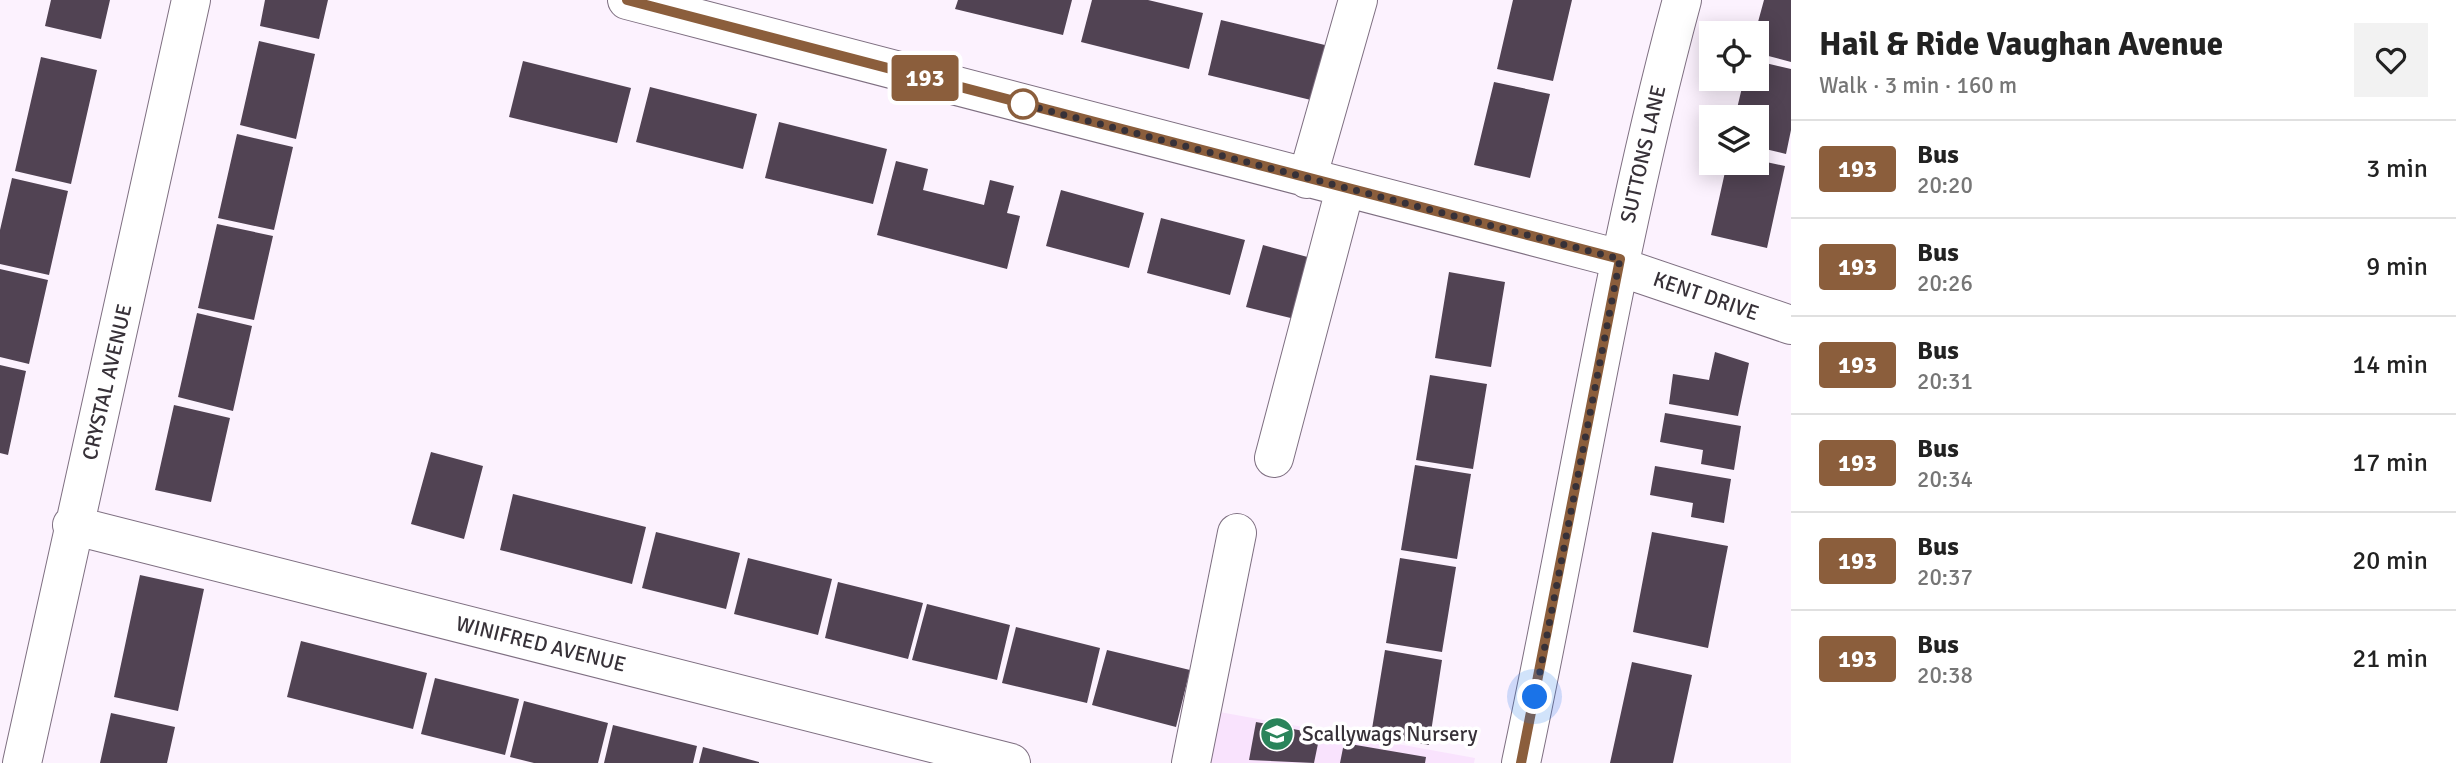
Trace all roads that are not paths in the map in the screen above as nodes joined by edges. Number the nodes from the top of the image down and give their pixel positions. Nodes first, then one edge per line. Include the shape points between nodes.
1 (191, 0) edge
2 (627, 0) edge
3 (1358, 0) edge
4 (1682, 0) edge
5 (1307, 179) junction
6 (1345, 189) junction
7 (1620, 263) junction
8 (1791, 325) edge
9 (1274, 458) dead end
10 (72, 525) junction
11 (1237, 533) dead end
12 (22, 763) edge
13 (1011, 763) edge
14 (1191, 763) edge
15 (1521, 763) edge

1 - 10 street, CRYSTAL AVENUE
2 - 5 street, KENT DRIVE
3 - 5 street
4 - 7 street, SUTTONS LANE via 1649,121
5 - 6 street, KENT DRIVE
6 - 7 street, KENT DRIVE
6 - 9 street
7 - 8 street, KENT DRIVE
7 - 15 street, SUTTONS LANE
10 - 12 street, CRYSTAL AVENUE
10 - 13 street, WINIFRED AVENUE
11 - 14 street

